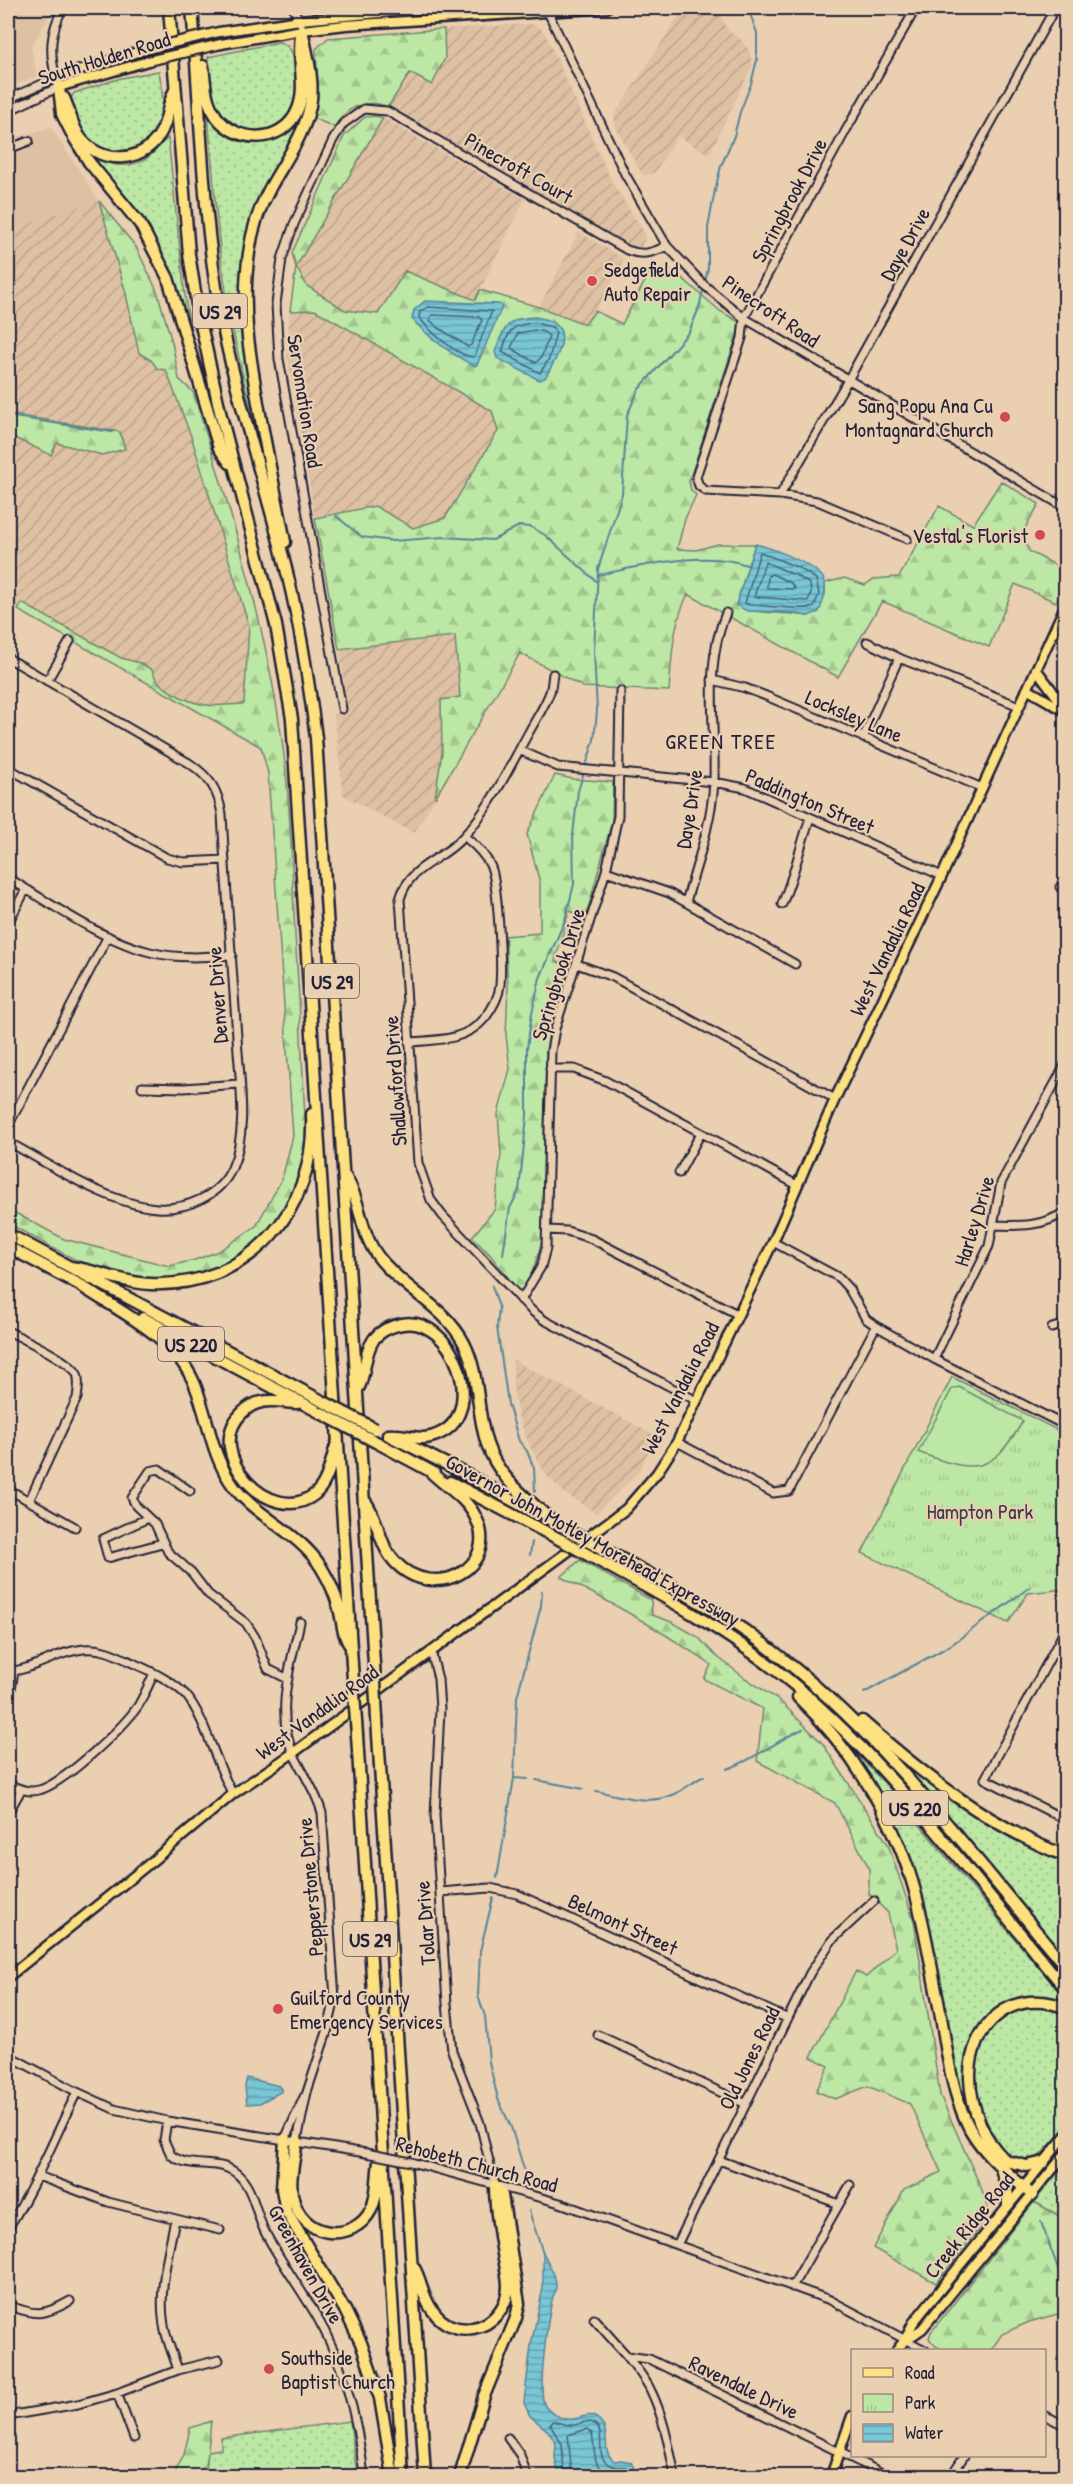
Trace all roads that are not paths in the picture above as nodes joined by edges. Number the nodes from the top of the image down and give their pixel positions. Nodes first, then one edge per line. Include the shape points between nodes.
1 (63, 8) edge
2 (169, 8) edge
3 (192, 8) edge
4 (293, 8) edge
5 (436, 8) edge
6 (607, 8) edge
7 (916, 8) edge
8 (1055, 8) edge
9 (547, 9) edge
10 (301, 25) junction
11 (195, 37) junction
12 (58, 82) junction
13 (175, 90) junction
14 (8, 99) edge
15 (8, 111) edge
16 (354, 114) joint
17 (29, 141) dead end
18 (8, 149) edge
19 (667, 246) junction
20 (744, 318) junction
21 (848, 380) junction
22 (236, 471) junction
23 (780, 495) junction
24 (1065, 508) edge
25 (907, 539) dead end
26 (288, 578) junction
27 (1065, 604) edge
28 (726, 613) dead end
29 (70, 641) dead end
30 (867, 642) dead end
31 (8, 658) edge
32 (899, 658) junction
33 (1036, 669) junction
34 (553, 674) dead end
35 (712, 680) junction
36 (47, 681) junction
37 (1027, 689) junction
38 (620, 691) dead end
39 (1019, 706) junction
40 (342, 709) dead end
41 (1065, 710) edge
42 (863, 738) junction
43 (519, 750) junction
44 (8, 768) edge
45 (619, 774) junction
46 (714, 782) junction
47 (982, 788) junction
48 (810, 818) junction
49 (464, 836) junction
50 (225, 860) junction
51 (606, 871) junction
52 (942, 876) junction
53 (8, 878) edge
54 (1065, 880) edge
55 (26, 889) junction
56 (1065, 893) edge
57 (686, 902) junction
58 (782, 904) dead end
59 (8, 923) edge
60 (108, 936) junction
61 (232, 955) junction
62 (577, 964) junction
63 (795, 964) dead end
64 (409, 1042) junction
65 (315, 1045) junction
66 (1065, 1063) edge
67 (550, 1069) junction
68 (239, 1084) junction
69 (142, 1087) dead end
70 (835, 1099) junction
71 (8, 1126) edge
72 (701, 1134) junction
73 (8, 1142) edge
74 (679, 1173) dead end
75 (344, 1175) junction
76 (797, 1185) junction
77 (1065, 1211) edge
78 (993, 1225) junction
79 (546, 1230) junction
80 (8, 1234) edge
81 (773, 1242) junction
82 (8, 1247) edge
83 (70, 1267) junction
84 (80, 1285) junction
85 (521, 1300) junction
86 (737, 1314) junction
87 (1065, 1324) edge
88 (876, 1326) junction
89 (1052, 1328) dead end
90 (8, 1331) edge
91 (934, 1359) junction
92 (358, 1389) junction
93 (697, 1401) junction
94 (303, 1403) junction
95 (1065, 1426) edge
96 (388, 1435) junction
97 (339, 1437) junction
98 (677, 1442) junction
99 (430, 1471) junction
100 (8, 1489) edge
101 (190, 1491) dead end
102 (29, 1501) junction
103 (365, 1501) junction
104 (148, 1518) junction
105 (554, 1523) junction
106 (75, 1527) dead end
107 (162, 1543) junction
108 (300, 1622) dead end
109 (1065, 1628) edge
110 (745, 1647) junction
111 (352, 1648) junction
112 (431, 1651) junction
113 (11, 1669) edge
114 (154, 1673) junction
115 (288, 1679) junction
116 (831, 1700) junction
117 (8, 1707) edge
118 (293, 1753) junction
119 (8, 1784) edge
120 (21, 1790) junction
121 (233, 1794) junction
122 (8, 1813) edge
123 (1065, 1820) edge
124 (1065, 1856) edge
125 (440, 1892) junction
126 (874, 1901) dead end
127 (1065, 1967) edge
128 (8, 1977) edge
129 (1065, 1989) edge
130 (1065, 2008) edge
131 (786, 2018) junction
132 (598, 2035) dead end
133 (8, 2055) edge
134 (77, 2092) junction
135 (307, 2092) junction
136 (746, 2104) junction
137 (167, 2121) junction
138 (1065, 2135) edge
139 (285, 2139) junction
140 (297, 2141) junction
141 (383, 2144) junction
142 (1065, 2153) edge
143 (719, 2160) junction
144 (1001, 2161) junction
145 (1044, 2162) junction
146 (38, 2176) junction
147 (495, 2186) junction
148 (850, 2186) dead end
149 (1030, 2189) junction
150 (839, 2204) junction
151 (1008, 2205) junction
152 (175, 2219) junction
153 (8, 2228) edge
154 (220, 2230) dead end
155 (677, 2245) junction
156 (412, 2265) junction
157 (792, 2287) junction
158 (70, 2301) dead end
159 (8, 2305) edge
160 (594, 2319) dead end
161 (905, 2340) junction
162 (898, 2349) edge
163 (923, 2349) edge
164 (627, 2356) junction
165 (219, 2360) dead end
166 (178, 2370) junction
167 (117, 2393) junction
168 (8, 2416) edge
169 (1046, 2416) edge
170 (851, 2419) edge
171 (1065, 2426) edge
172 (134, 2438) dead end
173 (508, 2438) dead end
174 (839, 2452) junction
175 (963, 2457) edge
176 (364, 2476) edge
177 (393, 2476) edge
178 (403, 2476) edge
179 (425, 2476) edge
180 (460, 2476) edge
181 (527, 2476) edge
182 (675, 2476) edge
183 (831, 2476) edge
184 (888, 2476) edge
185 (951, 2476) edge

1 - 12 street via 50,45
2 - 13 highway, US 29
3 - 11 highway, US 29
4 - 10 street
5 - 10 main road, South Holden Road
6 - 9 main road, South Holden Road
7 - 20 street, Springbrook Drive
8 - 21 street, Daye Drive
9 - 10 main road, South Holden Road
9 - 19 street, Pinecroft Road via 625,174
10 - 11 highway via 301,91 297,111 283,128 262,137 236,134 212,111
10 - 12 main road, South Holden Road, bridge
10 - 12 main road, South Holden Road, bridge via 219,32 147,49
10 - 26 highway via 312,92 310,106 300,136 259,213 250,243 247,278 246,334 288,556
11 - 26 highway, US 29 via 205,191 223,326
12 - 13 highway via 82,140 97,152 115,157 131,156 154,143 163,129 168,101
12 - 14 street, South Holden Road
12 - 15 street, South Holden Road
12 - 22 highway via 62,114 73,136 89,162 140,224 168,278 219,448
13 - 22 highway, US 29 via 189,254 198,311
16 - 19 street, Pinecroft Court via 364,109 387,111 627,250 650,254
16 - 40 street, Servomation Road via 333,140 294,224 282,259 276,304 279,359
17 - 18 street
19 - 20 street, Pinecroft Road via 704,285
20 - 21 street, Pinecroft Road
20 - 23 street, Springbrook Drive via 742,338 696,477 706,491
21 - 23 street, Daye Drive
21 - 24 street, Pinecroft Road
22 - 65 highway, US 29 via 276,625 292,719
23 - 25 street via 817,501
26 - 75 highway, US 29 via 309,676 316,738
27 - 33 main road, West Vandalia Road
28 - 35 street, Daye Drive via 715,644
29 - 36 street
30 - 32 street
31 - 36 street
32 - 39 street
32 - 42 street
33 - 37 main road, West Vandalia Road
33 - 41 main road
34 - 43 street, Shallowford Drive via 550,692
35 - 42 street, Locksley Lane via 766,696
35 - 46 street, Daye Drive
36 - 50 street, Denver Drive via 203,772 219,795
37 - 39 main road, West Vandalia Road
37 - 41 main road
38 - 45 street, Springbrook Drive
39 - 47 main road, West Vandalia Road
42 - 47 street, Locksley Lane
43 - 45 street, Paddington Street via 558,767
43 - 49 street, Shallowford Drive
44 - 50 street via 167,858 193,862
45 - 46 street, Paddington Street
45 - 51 street, Springbrook Drive via 618,816
46 - 48 street, Paddington Street via 745,788
46 - 57 street, Daye Drive via 709,817
47 - 52 main road, West Vandalia Road
48 - 52 street, Paddington Street
48 - 58 street
49 - 64 street, Shallowford Drive via 445,854 411,875 400,898
49 - 64 street via 485,856 492,869 500,987 489,1011 472,1029 457,1037
50 - 61 street, Denver Drive
51 - 57 street
51 - 62 street, Springbrook Drive
52 - 70 main road, West Vandalia Road
53 - 55 street
54 - 56 street via 1060,887
55 - 59 street
55 - 60 street
57 - 63 street
60 - 61 street via 137,949 171,956
60 - 71 street
61 - 68 street, Denver Drive
62 - 67 street, Springbrook Drive via 555,1029
62 - 70 street via 613,977
64 - 85 street, Shallowford Drive via 418,1163 431,1200
65 - 83 highway via 310,1078 312,1140 304,1181 283,1222 255,1251 218,1272 170,1284 136,1283
65 - 97 highway, US 29
66 - 78 street, Harley Drive via 1001,1183
67 - 72 street via 574,1069 589,1074
67 - 79 street, Springbrook Drive
68 - 69 street
68 - 73 street, Denver Drive via 242,1140 232,1170 221,1184 192,1204 175,1208 142,1206 117,1199
70 - 76 main road, West Vandalia Road
72 - 74 street
72 - 76 street
75 - 92 highway, US 29
75 - 105 highway via 371,1247 393,1274 448,1321 465,1345 477,1382 487,1443 498,1468 514,1490
76 - 81 main road, West Vandalia Road
77 - 78 street via 1045,1222 1021,1227
78 - 91 street, Harley Drive via 982,1263
79 - 85 street, Springbrook Drive via 541,1267
79 - 86 street via 567,1231 591,1239
80 - 83 highway, Governor John Motley Morehead Expressway / US 220
81 - 86 main road, West Vandalia Road
81 - 88 street via 838,1277 866,1319
82 - 84 highway, Governor John Motley Morehead Expressway / US 220
83 - 96 highway, Governor John Motley Morehead Expressway / US 220, bridge
84 - 94 highway, Governor John Motley Morehead Expressway / US 220
84 - 111 highway via 149,1329 183,1363 195,1385 215,1453 225,1473 246,1500 319,1563 336,1595 344,1638
85 - 93 street, Shallowford Drive via 544,1320
86 - 93 main road, West Vandalia Road
87 - 89 street
88 - 91 street
88 - 98 street via 789,1491 773,1493
90 - 102 street via 62,1361 76,1372 79,1384 77,1398
91 - 95 street
92 - 96 highway via 367,1353 384,1330 408,1323 425,1326 439,1335 453,1355 463,1388 459,1413 450,1426 443,1433 424,1439
92 - 103 highway, US 29
93 - 98 main road, West Vandalia Road
94 - 97 highway via 261,1402 237,1418 230,1432 231,1454 236,1466 258,1491 281,1502 299,1502 316,1493 328,1473
94 - 99 highway, Governor John Motley Morehead Expressway / US 220, bridge
96 - 105 highway, Governor John Motley Morehead Expressway / US 220
97 - 111 highway, US 29
98 - 112 main road, West Vandalia Road via 626,1509
99 - 103 highway via 471,1509 479,1526 477,1554 455,1577 432,1581 407,1573 388,1553
99 - 110 highway, Governor John Motley Morehead Expressway / US 220, bridge via 700,1617
100 - 102 street
101 - 104 street via 159,1469 150,1471 132,1498
102 - 106 street
103 - 156 highway, US 29, bridge
104 - 107 street via 155,1524
104 - 107 street via 103,1539 108,1558
105 - 116 highway, Governor John Motley Morehead Expressway / US 220, bridge via 704,1604 781,1657
107 - 115 street via 208,1594 246,1623 268,1669
108 - 115 street, Pepperstone Drive
109 - 123 street via 985,1779
110 - 129 highway, Governor John Motley Morehead Expressway / US 220 via 817,1705 869,1755
110 - 144 highway via 831,1732 884,1812 912,1880 956,2092 969,2127 982,2146
111 - 141 highway, US 29, bridge
112 - 118 main road, West Vandalia Road
112 - 125 street, Tolar Drive via 440,1709 435,1815
113 - 114 street via 30,1668 69,1651 97,1648
113 - 117 street
114 - 120 street via 139,1704 106,1742 53,1784 38,1790
114 - 121 street via 173,1684 196,1711
115 - 118 street, Pepperstone Drive via 285,1703
116 - 124 highway via 848,1708 956,1797 994,1822
116 - 127 highway, Governor John Motley Morehead Expressway / US 220 via 897,1767
118 - 121 main road, West Vandalia Road
118 - 135 street, Pepperstone Drive via 318,1796 322,1813 334,1969 335,1998
119 - 120 street
120 - 122 street
121 - 128 main road, West Vandalia Road
125 - 131 street, Belmont Street via 490,1888 517,1894
125 - 147 street, Tolar Drive via 452,2051 480,2123
126 - 131 street, Old Jones Road via 820,1955
130 - 144 highway via 1042,2000 1010,2006 986,2026 976,2046 970,2078 972,2097 986,2136
131 - 136 street, Old Jones Road
132 - 136 street
133 - 134 street, Rehobeth Church Road
134 - 137 street, Rehobeth Church Road via 114,2109
134 - 146 street
135 - 139 street, Pepperstone Drive
135 - 140 street, Pepperstone Drive
136 - 143 street, Old Jones Road
137 - 139 street, Rehobeth Church Road
137 - 176 street, Greenhaven Drive via 164,2140 171,2155 184,2161 225,2167 241,2177 248,2189 266,2233 333,2348 357,2425
138 - 145 main road, Creek Ridge Road
139 - 140 street, Rehobeth Church Road
139 - 177 highway via 282,2189 286,2211 361,2343 380,2398
140 - 141 highway via 291,2186 294,2204 312,2227 333,2233 356,2226 370,2212
140 - 147 street, Rehobeth Church Road, bridge via 420,2165
141 - 178 highway, US 29
142 - 149 main road, Creek Ridge Road
143 - 150 street
143 - 155 street, Old Jones Road
144 - 145 highway via 1027,2166
144 - 149 highway
144 - 151 highway
145 - 149 main road, Creek Ridge Road
146 - 152 street via 108,2202
146 - 153 street
147 - 155 street, Rehobeth Church Road via 560,2203
147 - 156 highway via 495,2210 508,2286 505,2300 490,2322 469,2329 441,2320 428,2306 420,2277
147 - 180 highway via 502,2195 519,2304 484,2396
148 - 150 street
149 - 151 main road, Creek Ridge Road
149 - 161 main road, Creek Ridge Road via 922,2329
150 - 157 street
151 - 161 main road, Creek Ridge Road via 913,2323
152 - 154 street
152 - 166 street via 163,2299 165,2330
155 - 157 street, Rehobeth Church Road
156 - 179 highway, US 29
157 - 161 street, Rehobeth Church Road via 830,2300
158 - 159 street via 44,2314 27,2313
160 - 164 street
161 - 162 main road, Creek Ridge Road
161 - 163 street, Rehobeth Church Road
164 - 174 street, Ravendale Drive via 649,2359
164 - 182 street via 651,2389
165 - 166 street
166 - 167 street
167 - 168 street
167 - 172 street
169 - 171 street
170 - 174 main road
173 - 181 street via 520,2455
174 - 183 main road
174 - 184 street, Ravendale Drive
175 - 185 street

